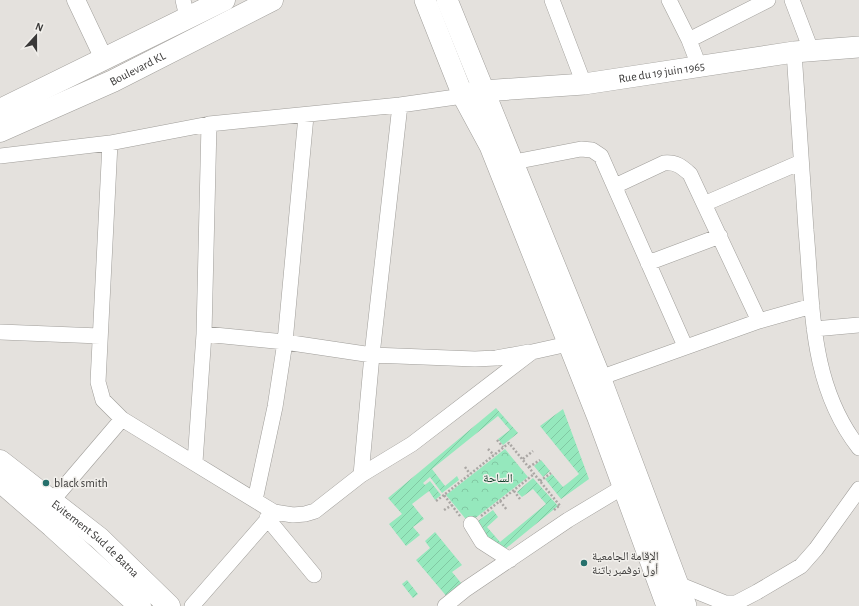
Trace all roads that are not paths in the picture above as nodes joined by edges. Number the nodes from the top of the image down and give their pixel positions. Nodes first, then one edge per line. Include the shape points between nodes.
1 (76, 0) edge
2 (224, 0) edge
3 (272, 0) edge
4 (425, 0) edge
5 (447, 0) edge
6 (669, 0) edge
7 (768, 0) edge
8 (792, 0) edge
9 (558, 2) edge
10 (185, 8) edge
11 (689, 40) junction
12 (859, 47) edge
13 (802, 51) junction
14 (104, 59) junction
15 (699, 66) junction
16 (584, 84) junction
17 (473, 93) junction
18 (400, 105) junction
19 (0, 110) edge
20 (306, 116) junction
21 (209, 124) junction
22 (0, 131) edge
23 (110, 144) junction
24 (0, 156) edge
25 (514, 162) junction
26 (801, 162) junction
27 (615, 186) junction
28 (704, 204) junction
29 (720, 236) junction
30 (648, 263) junction
31 (812, 306) junction
32 (759, 321) junction
33 (859, 325) edge
34 (814, 329) junction
35 (0, 332) edge
36 (204, 334) junction
37 (100, 336) junction
38 (285, 342) junction
39 (568, 344) junction
40 (685, 346) junction
41 (532, 352) junction
42 (372, 355) junction
43 (592, 380) junction
44 (122, 419) junction
45 (859, 447) edge
46 (0, 460) edge
47 (195, 462) junction
48 (361, 475) junction
49 (0, 481) edge
50 (623, 488) junction
51 (859, 489) edge
52 (255, 500) junction
53 (52, 502) junction
54 (271, 515) junction
55 (472, 524) road end
56 (510, 560) junction
57 (314, 575) dead end
58 (678, 584) junction
59 (140, 606) edge
60 (169, 606) edge
61 (192, 606) edge
62 (445, 606) edge
63 (666, 606) edge
64 (686, 606) edge

1 - 14 street
2 - 10 main road, Boulevard KL
3 - 22 main road, Boulevard KL via 113,81
4 - 17 main road
5 - 17 main road
6 - 11 street
7 - 11 street
8 - 13 street
9 - 16 street
10 - 14 main road, Boulevard KL
11 - 15 street
12 - 13 main road, Rue du 19 juin 1965
13 - 15 main road, Rue du 19 juin 1965
13 - 26 street
14 - 19 main road, Boulevard KL
15 - 16 main road, Rue du 19 juin 1965
16 - 17 main road, Rue du 19 juin 1965
17 - 18 street
17 - 25 main road
17 - 39 main road via 490,146
18 - 20 street
18 - 42 street
20 - 21 street
20 - 38 street
21 - 23 street
21 - 36 street
23 - 24 street
23 - 37 street
25 - 27 street via 574,150 592,150 601,156
25 - 43 main road
26 - 28 street
26 - 31 street
27 - 28 street via 664,163 673,162 681,165 690,174
27 - 30 street
28 - 29 street
29 - 30 street
29 - 32 street
30 - 40 street
31 - 32 street
31 - 34 street
32 - 40 street
33 - 34 street
34 - 45 street via 816,352 836,412
35 - 37 street
36 - 38 street
36 - 47 street
37 - 44 street via 98,382 103,400
38 - 42 street
38 - 52 street via 275,407
39 - 41 street
39 - 43 main road
40 - 43 street
41 - 42 street via 475,359
41 - 48 street via 412,444
42 - 48 street
43 - 50 main road
43 - 58 main road
44 - 47 street
44 - 53 street
46 - 53 main road, Evitement Sud de Batna
47 - 52 street
48 - 54 street via 315,511 305,514
49 - 59 main road, Evitement Sud de Batna
50 - 56 street via 570,519
50 - 63 main road
51 - 58 street via 801,566 757,592 736,603 725,603
52 - 54 street
53 - 60 main road, Evitement Sud de Batna via 99,538
54 - 57 street
54 - 61 street
55 - 56 street via 482,542
56 - 62 street
58 - 64 main road

